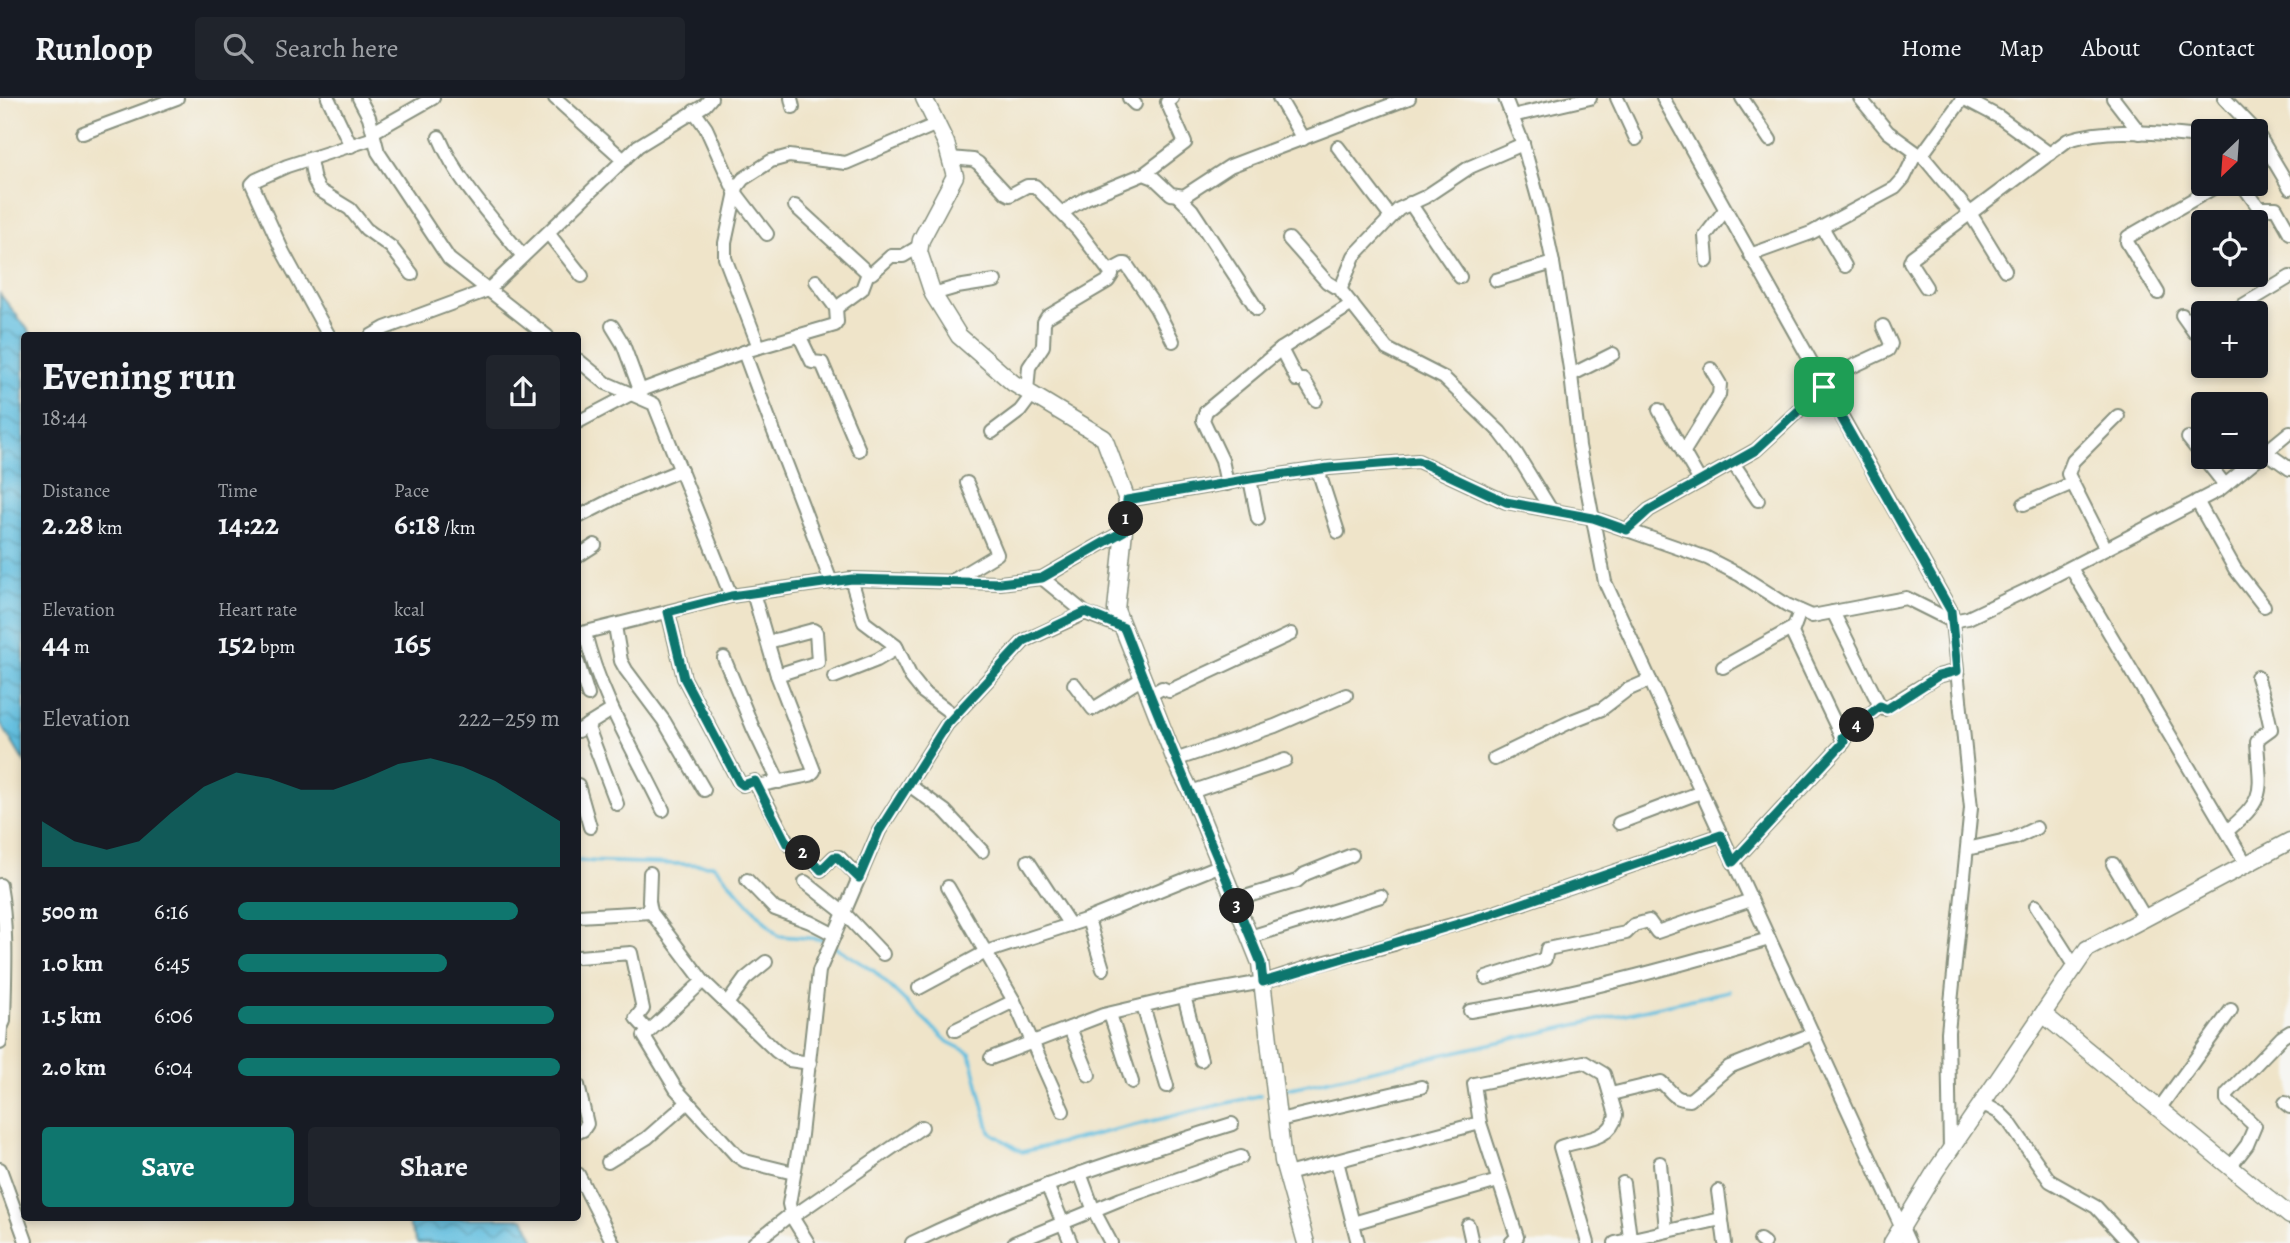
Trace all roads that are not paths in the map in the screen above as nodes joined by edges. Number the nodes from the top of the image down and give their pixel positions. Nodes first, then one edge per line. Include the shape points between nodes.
1 (177, 98) edge
2 (328, 98) edge
3 (359, 98) edge
4 (433, 98) edge
5 (555, 98) edge
6 (711, 98) edge
7 (924, 98) edge
8 (1172, 98) edge
9 (1279, 98) edge
10 (1409, 98) edge
11 (1505, 98) edge
12 (1590, 98) edge
13 (1617, 98) edge
14 (1663, 98) edge
15 (1742, 98) edge
16 (1860, 98) edge
17 (2113, 98) edge
18 (2224, 98) edge
19 (1955, 102) edge
20 (141, 104) edge
21 (694, 111) junction
22 (1512, 116) junction
23 (2242, 119) edge
24 (937, 124) junction
25 (83, 133) dead end
26 (2140, 133) junction
27 (373, 135) junction
28 (2191, 136) edge
29 (439, 137) dead end
30 (1636, 138) dead end
31 (1303, 139) junction
32 (1770, 140) dead end
33 (1523, 144) junction
34 (351, 146) junction
35 (1338, 147) dead end
36 (1919, 154) junction
37 (2050, 154) junction
38 (2268, 155) edge
39 (950, 158) junction
40 (310, 160) junction
41 (624, 160) junction
42 (1144, 174) junction
43 (2290, 188) edge
44 (736, 192) junction
45 (2199, 196) edge
46 (2250, 196) edge
47 (1179, 197) junction
48 (1410, 203) junction
49 (795, 206) dead end
50 (1725, 209) junction
51 (1063, 212) junction
52 (1970, 213) junction
53 (1390, 216) junction
54 (1822, 228) junction
55 (548, 233) junction
56 (2290, 233) edge
57 (767, 234) dead end
58 (1289, 239) dead end
59 (920, 246) junction
60 (1750, 255) junction
61 (523, 257) junction
62 (1707, 261) dead end
63 (1553, 263) junction
64 (1844, 266) dead end
65 (2005, 270) dead end
66 (1110, 271) junction
67 (868, 273) junction
68 (412, 274) dead end
69 (582, 276) dead end
70 (1460, 277) dead end
71 (2290, 277) edge
72 (1496, 280) dead end
73 (816, 281) dead end
74 (995, 281) dead end
75 (1926, 287) dead end
76 (1341, 288) junction
77 (488, 290) junction
78 (2158, 293) dead end
79 (933, 294) junction
80 (2250, 301) edge
81 (1352, 304) junction
82 (836, 308) junction
83 (1257, 309) dead end
84 (2182, 315) dead end
85 (612, 326) dead end
86 (1883, 326) dead end
87 (2191, 328) edge
88 (327, 332) edge
89 (378, 332) edge
90 (542, 332) edge
91 (799, 335) junction
92 (1173, 341) dead end
93 (759, 347) junction
94 (1280, 349) junction
95 (744, 352) junction
96 (1613, 354) dead end
97 (581, 362) edge
98 (1711, 369) dead end
99 (1571, 375) junction
100 (1822, 384) junction
101 (635, 392) junction
102 (1030, 393) junction
103 (1316, 400) dead end
104 (1659, 410) dead end
105 (2118, 416) dead end
106 (581, 420) edge
107 (992, 432) dead end
108 (2290, 432) edge
109 (2188, 438) dead end
110 (859, 450) dead end
111 (2268, 450) edge
112 (1684, 453) junction
113 (2268, 453) edge
114 (1733, 463) junction
115 (2245, 469) edge
116 (2290, 469) edge
117 (681, 470) junction
118 (1318, 470) junction
119 (1250, 479) junction
120 (1700, 481) junction
121 (2073, 483) junction
122 (967, 484) dead end
123 (1227, 484) junction
124 (2225, 485) junction
125 (1127, 500) junction
126 (1758, 500) dead end
127 (2197, 501) junction
128 (2024, 504) dead end
129 (1551, 510) junction
130 (581, 515) edge
131 (1593, 518) junction
132 (1258, 519) dead end
133 (1627, 530) junction
134 (1124, 531) junction
135 (1338, 532) dead end
136 (595, 545) dead end
137 (2106, 549) junction
138 (581, 554) edge
139 (2071, 568) junction
140 (1042, 578) junction
141 (852, 579) junction
142 (831, 582) junction
143 (950, 582) junction
144 (753, 593) junction
145 (731, 596) junction
146 (2264, 606) dead end
147 (1800, 611) junction
148 (668, 612) junction
149 (1085, 612) junction
150 (1833, 612) junction
151 (1952, 621) junction
152 (615, 626) junction
153 (1124, 628) junction
154 (1791, 629) junction
155 (581, 633) edge
156 (1291, 634) dead end
157 (768, 642) junction
158 (897, 648) junction
159 (724, 658) dead end
160 (1723, 667) dead end
161 (1957, 671) junction
162 (581, 673) edge
163 (777, 676) junction
164 (834, 677) dead end
165 (2257, 677) dead end
166 (1143, 678) junction
167 (1650, 680) junction
168 (1074, 684) dead end
169 (588, 695) dead end
170 (1150, 695) junction
171 (1346, 695) dead end
172 (1880, 706) junction
173 (612, 709) junction
174 (955, 716) junction
175 (582, 728) edge
176 (1842, 737) junction
177 (1494, 759) dead end
178 (1175, 760) junction
179 (1285, 760) dead end
180 (779, 782) junction
181 (909, 785) junction
182 (757, 786) junction
183 (704, 790) dead end
184 (1191, 792) junction
185 (1701, 792) junction
186 (581, 796) edge
187 (617, 804) dead end
188 (663, 810) dead end
189 (1619, 823) dead end
190 (590, 827) dead end
191 (2036, 828) dead end
192 (2227, 831) junction
193 (1721, 835) junction
194 (2290, 841) edge
195 (1967, 849) junction
196 (982, 852) dead end
197 (1352, 855) dead end
198 (1028, 861) dead end
199 (1733, 862) junction
200 (2113, 864) dead end
201 (2246, 864) junction
202 (1221, 865) junction
203 (650, 873) dead end
204 (859, 878) junction
205 (747, 880) dead end
206 (805, 882) dead end
207 (0, 885) edge
208 (948, 887) dead end
209 (1381, 896) dead end
210 (1235, 900) junction
211 (1751, 900) junction
212 (2036, 906) dead end
213 (651, 912) junction
214 (844, 913) junction
215 (581, 916) edge
216 (2145, 918) junction
217 (1088, 919) junction
218 (1070, 925) junction
219 (1250, 937) junction
220 (833, 938) junction
221 (1769, 939) junction
222 (986, 952) junction
223 (883, 954) dead end
224 (581, 957) edge
225 (765, 962) dead end
226 (2075, 967) junction
227 (1103, 968) dead end
228 (1486, 978) dead end
229 (703, 981) junction
230 (1263, 982) junction
231 (919, 988) dead end
232 (1184, 996) junction
233 (1014, 1001) junction
234 (727, 1004) junction
235 (1143, 1006) junction
236 (2231, 1010) dead end
237 (1470, 1012) dead end
238 (1110, 1014) junction
239 (2043, 1014) junction
240 (1070, 1028) junction
241 (955, 1030) dead end
242 (648, 1031) junction
243 (2290, 1032) edge
244 (1812, 1034) junction
245 (1034, 1042) junction
246 (0, 1044) edge
247 (991, 1058) dead end
248 (1201, 1060) dead end
249 (810, 1063) junction
250 (1089, 1075) dead end
251 (1132, 1082) dead end
252 (1167, 1086) dead end
253 (1421, 1087) dead end
254 (1611, 1094) junction
255 (581, 1098) edge
256 (688, 1102) junction
257 (1982, 1103) junction
258 (2159, 1109) junction
259 (1063, 1111) dead end
260 (1279, 1120) junction
261 (1480, 1123) junction
262 (1232, 1124) dead end
263 (922, 1126) dead end
264 (581, 1131) edge
265 (1950, 1151) junction
266 (1241, 1157) dead end
267 (1337, 1161) junction
268 (608, 1162) dead end
269 (1660, 1163) dead end
270 (2230, 1167) junction
271 (0, 1169) edge
272 (1080, 1173) junction
273 (794, 1174) junction
274 (1287, 1174) junction
275 (581, 1180) edge
276 (1498, 1181) junction
277 (1623, 1183) dead end
278 (1047, 1185) junction
279 (1718, 1191) dead end
280 (1094, 1211) junction
281 (792, 1215) junction
282 (2290, 1216) edge
283 (1721, 1219) junction
284 (1353, 1223) junction
285 (1063, 1224) junction
286 (1468, 1225) dead end
287 (1666, 1230) junction
288 (1905, 1236) edge
289 (1630, 1238) junction
290 (26, 1241) dead end
291 (613, 1243) edge
292 (754, 1243) edge
293 (808, 1243) edge
294 (912, 1243) edge
295 (1014, 1243) edge
296 (1071, 1243) edge
297 (1111, 1243) edge
298 (1307, 1243) edge
299 (1357, 1243) edge
300 (1472, 1243) edge
301 (1511, 1243) edge
302 (1588, 1243) edge
303 (1615, 1243) edge
304 (1725, 1243) edge
305 (1892, 1243) edge
306 (2129, 1243) edge

1 - 20 street
2 - 34 street
3 - 27 street
4 - 27 street
5 - 41 street
6 - 21 street
7 - 24 street
8 - 42 street via 1167,102 1185,143
9 - 31 street
10 - 31 street
11 - 22 street
12 - 22 street
13 - 30 street
14 - 50 street
15 - 32 street
16 - 36 street via 1877,121
17 - 26 street
18 - 23 street
19 - 36 street
19 - 37 street via 1963,98 1999,117
20 - 25 street
21 - 41 street
21 - 44 street
22 - 33 street
24 - 39 street
24 - 44 street via 846,163 778,158 743,179
26 - 28 street
26 - 37 street via 2084,135
27 - 34 street
27 - 77 street via 377,152 449,259
29 - 61 street via 464,183
31 - 47 street via 1230,166
33 - 48 street via 1470,166
33 - 63 street
34 - 40 street
35 - 53 street
36 - 52 street
36 - 54 street via 1895,188
37 - 52 street
38 - 43 street
39 - 51 street via 978,163 1010,195 1035,186
39 - 59 street via 955,176
40 - 68 street via 319,190 350,209
40 - 88 street via 257,180 252,188
41 - 55 street
42 - 47 street
42 - 51 street
44 - 57 street
44 - 93 street via 725,258
45 - 78 street via 2128,237
46 - 56 street via 2259,208 2278,210
47 - 83 street
48 - 53 street
48 - 70 street
49 - 67 street
50 - 60 street
50 - 62 street via 1705,236
51 - 66 street
52 - 65 street
52 - 75 street via 1910,259
53 - 76 street via 1354,256
54 - 60 street
54 - 64 street
55 - 61 street
55 - 69 street
58 - 76 street via 1327,282
59 - 67 street via 904,256 891,257
59 - 79 street
60 - 100 street
61 - 77 street
63 - 72 street
63 - 99 street
66 - 92 street via 1126,264
66 - 102 street via 1108,281 1047,317 1043,346 1028,367
67 - 82 street via 862,289
71 - 80 street
73 - 82 street
74 - 79 street
76 - 81 street
77 - 89 street
77 - 90 street
79 - 102 street via 958,336
81 - 94 street
81 - 129 street via 1387,349 1444,378 1500,432
82 - 91 street via 835,325
84 - 87 street
85 - 101 street
86 - 100 street via 1891,344 1888,350
91 - 93 street
91 - 110 street via 811,362 822,363
93 - 95 street
94 - 103 street via 1297,380 1303,379
94 - 123 street via 1203,416
95 - 101 street
95 - 142 street
96 - 99 street
97 - 101 street via 606,383
98 - 112 street via 1720,384 1719,394
99 - 131 street
100 - 114 street via 1764,443
100 - 151 street via 1951,611
101 - 106 street
101 - 117 street via 654,404
102 - 107 street via 1020,411
102 - 125 street via 1104,438
104 - 112 street
105 - 121 street via 2073,461 2068,474
108 - 111 street
109 - 124 street
112 - 120 street
113 - 116 street
114 - 120 street
114 - 126 street
115 - 124 street
117 - 130 street
117 - 145 street
118 - 119 street
118 - 129 street via 1418,461 1506,502
118 - 135 street
119 - 123 street
119 - 132 street
120 - 133 street via 1649,510
121 - 128 street
121 - 137 street
122 - 143 street via 997,554
123 - 125 street
124 - 127 street
125 - 134 street
127 - 137 street
127 - 146 street via 2235,569
129 - 131 street
131 - 133 street
131 - 167 street via 1605,582
133 - 147 street via 1707,558
134 - 140 street
134 - 153 street via 1116,610
136 - 138 street
137 - 139 street
139 - 151 street via 1968,618
139 - 192 street
140 - 143 street
140 - 149 street
141 - 142 street
141 - 143 street
141 - 158 street via 864,622
142 - 144 street
144 - 145 street
144 - 157 street
145 - 148 street
147 - 150 street via 1812,616
147 - 154 street
148 - 152 street
148 - 182 street via 679,665 704,718 739,782 755,781
149 - 153 street
149 - 174 street via 1024,641
150 - 151 street via 1906,598
150 - 172 street
151 - 161 street
152 - 155 street
152 - 183 street via 626,670 664,721
153 - 166 street
154 - 160 street
154 - 176 street
155 - 173 street
156 - 170 street
157 - 163 street
157 - 163 street via 816,632 818,662
158 - 164 street
158 - 174 street via 916,684
159 - 180 street
161 - 172 street via 1938,676 1887,709
161 - 195 street via 1971,808
162 - 169 street
163 - 180 street via 814,771
165 - 192 street via 2270,729 2257,742 2259,795 2249,812
166 - 168 street via 1093,709
166 - 170 street
167 - 177 street via 1602,709
167 - 185 street
170 - 178 street
171 - 178 street via 1275,726
172 - 176 street
173 - 175 street
173 - 188 street
174 - 181 street
175 - 187 street
176 - 199 street via 1844,742
178 - 184 street
179 - 184 street
180 - 182 street
181 - 196 street via 945,811
181 - 204 street via 879,831
182 - 204 street via 787,844 797,845 821,870 837,857
184 - 202 street
185 - 189 street
185 - 193 street
186 - 190 street
191 - 195 street
192 - 201 street
193 - 199 street
193 - 230 street via 1488,915
194 - 201 street
195 - 265 street via 1948,1032
197 - 210 street via 1297,881
198 - 218 street
199 - 211 street
200 - 216 street
201 - 216 street
202 - 210 street
202 - 217 street
203 - 213 street
204 - 214 street
205 - 220 street via 775,909 810,922
206 - 214 street
207 - 246 street via 5,944
208 - 222 street
209 - 219 street
210 - 219 street
211 - 221 street
211 - 228 street via 1657,932 1649,921 1626,933 1547,949 1543,959
212 - 226 street
213 - 215 street
213 - 229 street
214 - 220 street
214 - 223 street
216 - 226 street via 2087,949
217 - 218 street
217 - 227 street
218 - 222 street
219 - 230 street
220 - 249 street via 819,971
221 - 237 street via 1566,994
221 - 244 street
222 - 231 street
222 - 233 street
224 - 242 street via 631,953 643,1009 636,1018
225 - 234 street
226 - 239 street
229 - 234 street
229 - 242 street
230 - 232 street
230 - 260 street
232 - 235 street
232 - 248 street
233 - 241 street
233 - 245 street
234 - 249 street via 782,1056
235 - 238 street
235 - 252 street
236 - 258 street
238 - 240 street
238 - 251 street
239 - 257 street
239 - 258 street
240 - 245 street
240 - 250 street
242 - 256 street via 644,1036 664,1072
243 - 270 street via 2227,1094 2227,1100 2255,1126
244 - 254 street via 1729,1067 1690,1100 1673,1095 1661,1082
244 - 288 street
245 - 247 street
245 - 259 street
249 - 273 street
253 - 260 street
254 - 261 street via 1604,1074 1584,1062 1476,1083
254 - 302 street via 1616,1115 1608,1131 1560,1147
255 - 264 street via 587,1124
256 - 268 street via 647,1138
256 - 273 street via 740,1159
257 - 265 street
257 - 306 street via 2009,1122 2050,1181 2096,1207
258 - 270 street
260 - 274 street
261 - 267 street
261 - 276 street
262 - 272 street
263 - 281 street
265 - 288 street
266 - 280 street
267 - 274 street
267 - 284 street
269 - 287 street
270 - 282 street
271 - 290 street
272 - 278 street
272 - 280 street
273 - 281 street via 789,1204
274 - 298 street
275 - 291 street
276 - 284 street
276 - 301 street via 1517,1237
277 - 289 street
278 - 285 street
278 - 294 street
279 - 283 street
280 - 285 street
280 - 297 street
281 - 292 street
281 - 293 street
283 - 287 street
283 - 304 street
284 - 299 street
285 - 295 street
285 - 296 street
286 - 300 street
287 - 289 street
288 - 305 street
289 - 303 street

